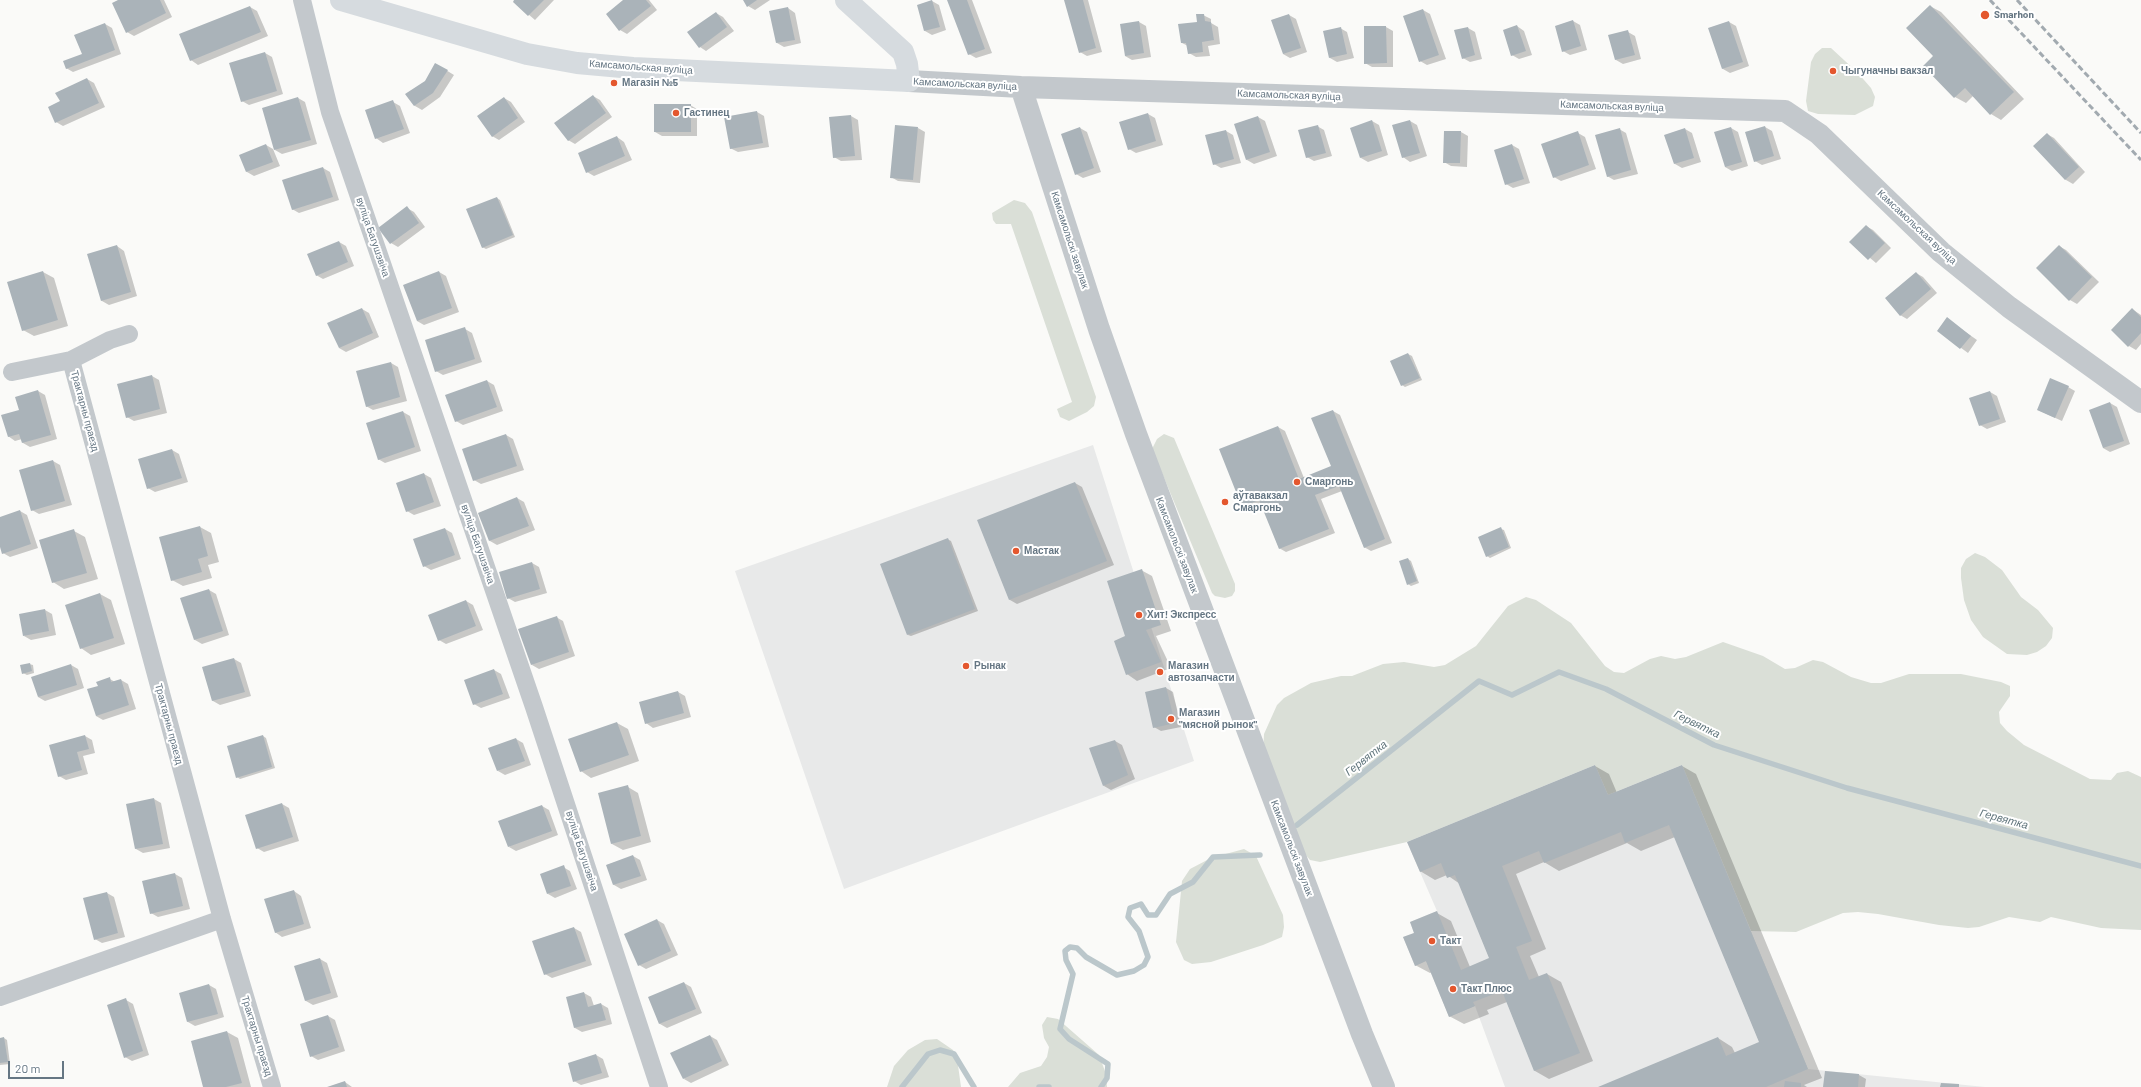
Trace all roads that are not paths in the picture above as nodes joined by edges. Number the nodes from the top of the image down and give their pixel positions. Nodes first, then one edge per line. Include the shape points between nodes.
1 (302, 0) edge
2 (341, 0) edge
3 (846, 0) edge
4 (909, 81) junction
5 (1021, 87) junction
6 (129, 334) dead end
7 (71, 360) junction
8 (12, 372) dead end
9 (2141, 402) edge
10 (222, 919) junction
11 (0, 997) edge
12 (272, 1087) edge
13 (659, 1087) edge
14 (1384, 1087) edge

1 - 13 street, вуліца Багушэвіча via 330,112 532,699
2 - 4 main road, Камсамольская вуліца via 527,54 577,63
3 - 4 main road via 902,52 907,64
4 - 5 street, Камсамольская вуліца
5 - 9 street, Камсамольская вуліца via 1785,111 1818,134 1952,261 2009,307
5 - 14 street, Камсамольскі завулак via 1099,329 1136,434
6 - 7 street via 110,340
7 - 8 street
7 - 10 street, Трактарны праезд
10 - 11 street
10 - 12 street, Трактарны праезд

